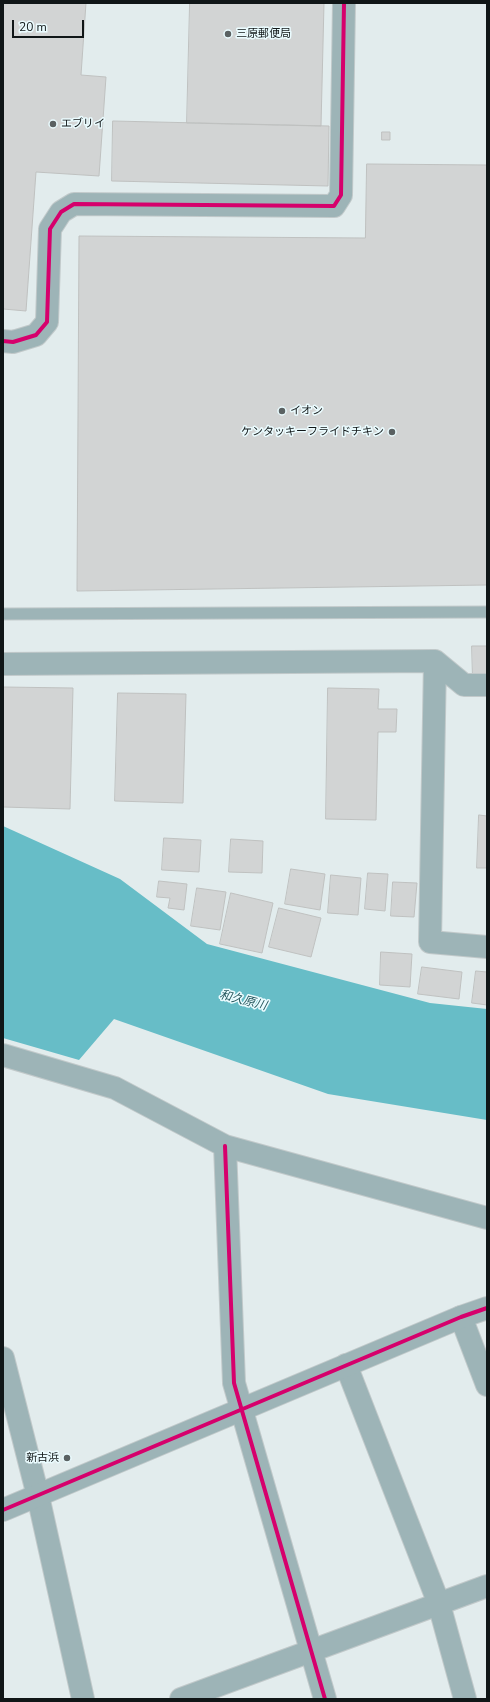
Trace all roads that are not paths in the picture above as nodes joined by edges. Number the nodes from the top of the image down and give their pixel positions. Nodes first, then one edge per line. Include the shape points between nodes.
1 (344, 3) edge
2 (3, 341) edge
3 (487, 612) edge
4 (3, 614) edge
5 (435, 661) junction
6 (3, 664) edge
7 (487, 685) edge
8 (487, 947) edge
9 (3, 1055) edge
10 (225, 1146) junction
11 (487, 1218) edge
12 (487, 1308) edge
13 (461, 1317) junction
14 (3, 1358) edge
15 (346, 1365) junction
16 (487, 1385) edge
17 (242, 1409) junction
18 (38, 1496) junction
19 (3, 1510) edge
20 (487, 1586) edge
21 (438, 1604) junction
22 (311, 1651) junction
23 (83, 1699) edge
24 (181, 1699) edge
25 (325, 1699) edge
26 (465, 1699) edge

1 - 2 street via 341,195 334,206 74,204 61,212 50,229 47,322 36,335 13,342
3 - 4 lane
5 - 6 street
5 - 7 street via 464,685
5 - 8 street via 430,942
9 - 10 street via 115,1088
10 - 11 street
10 - 17 street via 234,1383
12 - 13 street
13 - 15 street
13 - 16 street
14 - 18 street
15 - 17 street
15 - 21 street
17 - 18 street
17 - 22 street
18 - 19 street
18 - 23 street
20 - 21 street
21 - 22 street
21 - 26 street
22 - 24 street
22 - 25 street

